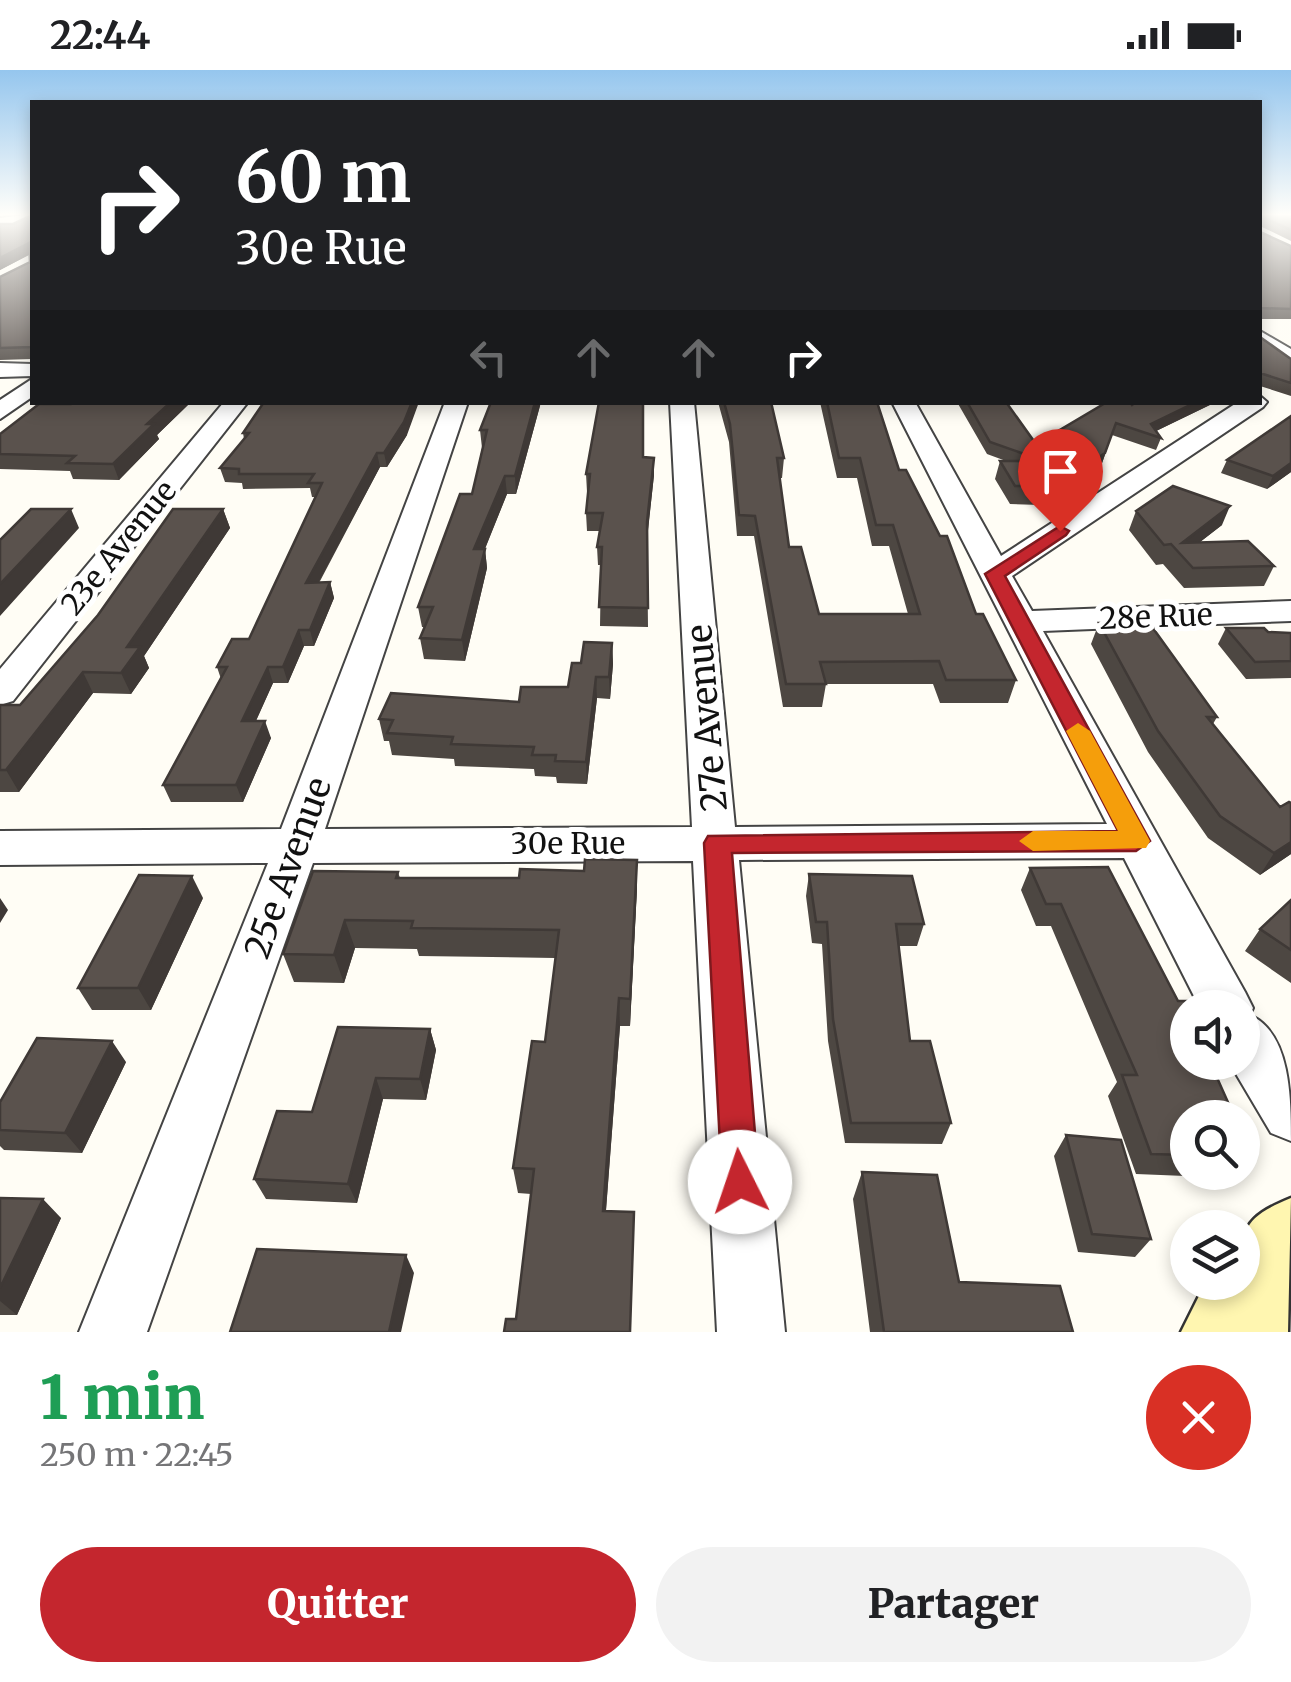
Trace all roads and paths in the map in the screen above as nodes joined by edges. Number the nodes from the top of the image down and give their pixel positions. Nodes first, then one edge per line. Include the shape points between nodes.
1 (1262, 338) edge
2 (1291, 359) edge
3 (1262, 369) edge
4 (1291, 369) edge
5 (0, 370) edge
6 (30, 370) edge
7 (30, 388) edge
8 (235, 405) edge
9 (456, 405) edge
10 (682, 405) edge
11 (905, 405) edge
12 (1251, 405) edge
13 (0, 412) edge
14 (995, 574) junction
15 (1291, 611) edge
16 (1020, 622) junction
17 (0, 693) edge
18 (1136, 841) junction
19 (717, 843) junction
20 (297, 846) junction
21 (0, 848) edge
22 (1217, 990) edge
23 (1260, 1064) edge
24 (1291, 1112) edge
25 (1291, 1244) edge
26 (113, 1332) edge
27 (751, 1332) edge
28 (1230, 1332) edge

1 - 2 street
3 - 4 street
5 - 6 street
7 - 13 street
8 - 17 street, 23e Avenue
9 - 20 street, 25e Avenue
10 - 19 street, 27e Avenue
11 - 14 street
12 - 14 street
14 - 16 street
15 - 16 street, 28e Rue
16 - 18 street
18 - 19 street, 30e Rue
18 - 22 street
19 - 20 street, 30e Rue
19 - 27 street, 27e Avenue
20 - 21 street, 30e Rue
20 - 26 street, 25e Avenue
23 - 24 street
25 - 28 street

